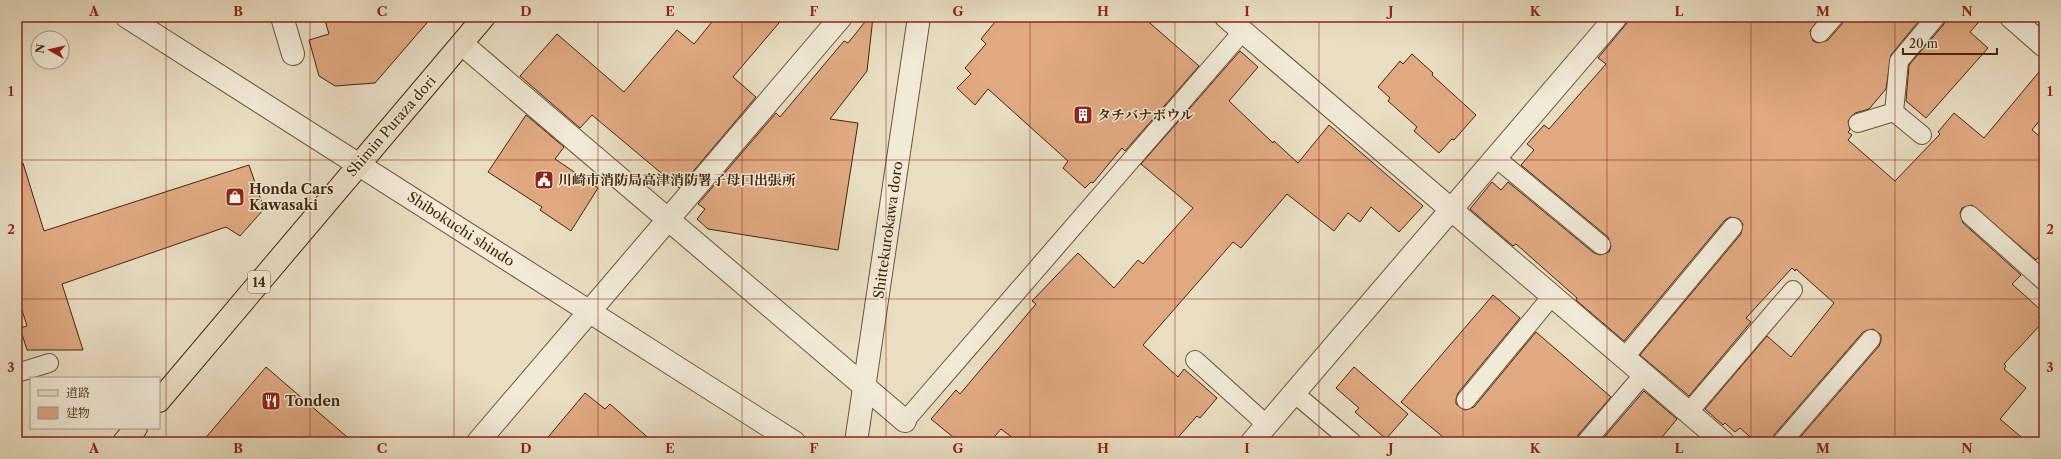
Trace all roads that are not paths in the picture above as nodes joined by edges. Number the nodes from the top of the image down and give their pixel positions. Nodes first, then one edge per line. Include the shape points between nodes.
1 (127, 17) edge
2 (282, 17) edge
3 (484, 17) edge
4 (841, 17) edge
5 (919, 17) edge
6 (1226, 17) edge
7 (1616, 17) edge
8 (1834, 17) edge
9 (1936, 17) edge
10 (2011, 17) edge
11 (1243, 31) junction
12 (1820, 33) dead end
13 (462, 44) junction
14 (2044, 46) edge
15 (293, 54) dead end
16 (1894, 112) junction
17 (1858, 123) dead end
18 (1922, 135) dead end
19 (1496, 158) junction
20 (359, 164) junction
21 (1452, 210) junction
22 (1970, 215) dead end
23 (668, 218) junction
24 (1733, 227) dead end
25 (1601, 245) dead end
26 (2044, 281) edge
27 (1793, 290) dead end
28 (1552, 296) junction
29 (589, 310) junction
30 (1871, 340) dead end
31 (1624, 358) junction
32 (1195, 360) dead end
33 (49, 364) dead end
34 (17, 373) edge
35 (1643, 375) junction
36 (865, 387) junction
37 (1294, 393) junction
38 (160, 400) edge
39 (1466, 400) dead end
40 (1688, 413) junction
41 (905, 421) joint
42 (135, 429) edge
43 (1259, 437) edge
44 (1710, 438) edge
45 (124, 442) edge
46 (478, 442) edge
47 (794, 442) edge
48 (856, 442) edge
49 (1352, 442) edge
50 (1586, 442) edge
51 (1782, 442) edge

1 - 20 street, Shibokuchi shindo
2 - 15 street
3 - 13 main road, Shimin Puraza dori / 14
4 - 23 street
5 - 36 street, Shittekurokawa doro
6 - 11 street
7 - 19 street
8 - 12 lane
9 - 16 lane via 1899,61
10 - 14 street
11 - 21 street
11 - 41 lane
13 - 20 main road, Shimin Puraza dori / 14
13 - 23 street
16 - 17 lane
16 - 18 lane
19 - 21 street
19 - 25 lane
20 - 29 street, Shibokuchi shindo
20 - 38 main road, Shimin Puraza dori / 14
21 - 28 street
21 - 37 street
22 - 26 lane
23 - 29 street
23 - 36 street
24 - 31 lane
27 - 40 lane
28 - 31 street
28 - 39 lane
29 - 46 street
29 - 47 street, Shibokuchi shindo
30 - 51 lane
31 - 35 street
32 - 43 lane
33 - 34 lane
35 - 40 street
35 - 50 lane
36 - 41 street
36 - 48 street, Shittekurokawa doro
37 - 43 street
37 - 49 lane
40 - 44 street
42 - 45 main road

